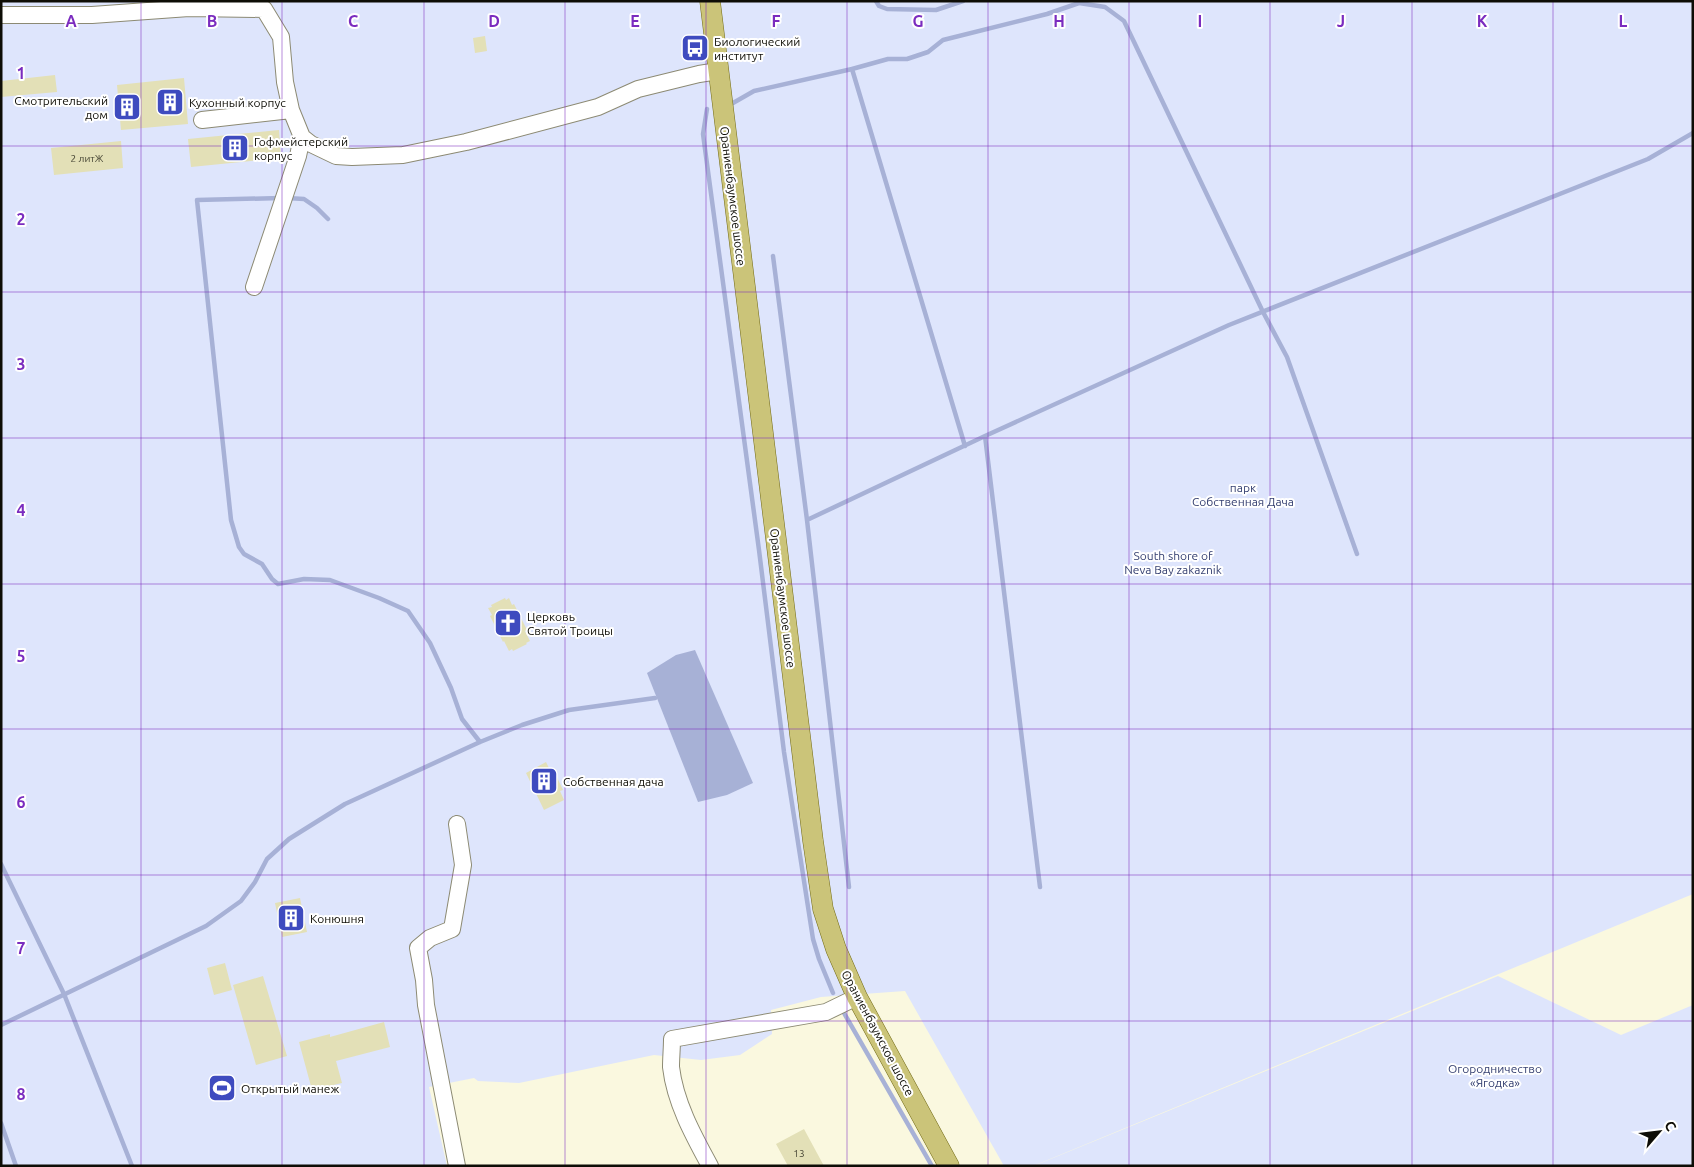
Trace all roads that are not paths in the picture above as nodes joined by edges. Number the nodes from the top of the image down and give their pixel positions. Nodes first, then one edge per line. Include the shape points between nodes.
1 (710, 1) edge
2 (1, 15) edge
3 (718, 71) junction
4 (291, 110) junction
5 (202, 120) dead end
6 (302, 136) junction
7 (254, 287) dead end
8 (457, 824) dead end
9 (857, 997) junction
10 (457, 1166) edge
11 (710, 1166) edge
12 (949, 1166) edge

1 - 3 main road, Ораниенбаумское шоссе
2 - 4 street via 189,8 264,9 281,37
3 - 6 street via 638,89 598,107 542,122 403,155 336,156
3 - 9 main road, Ораниенбаумское шоссе via 822,900 836,950
4 - 5 street
4 - 6 street
6 - 7 street
8 - 10 street via 464,865 452,929 430,938 418,948
9 - 11 street via 826,1012 672,1039 671,1067 676,1092 692,1134
9 - 12 main road, Ораниенбаумское шоссе

